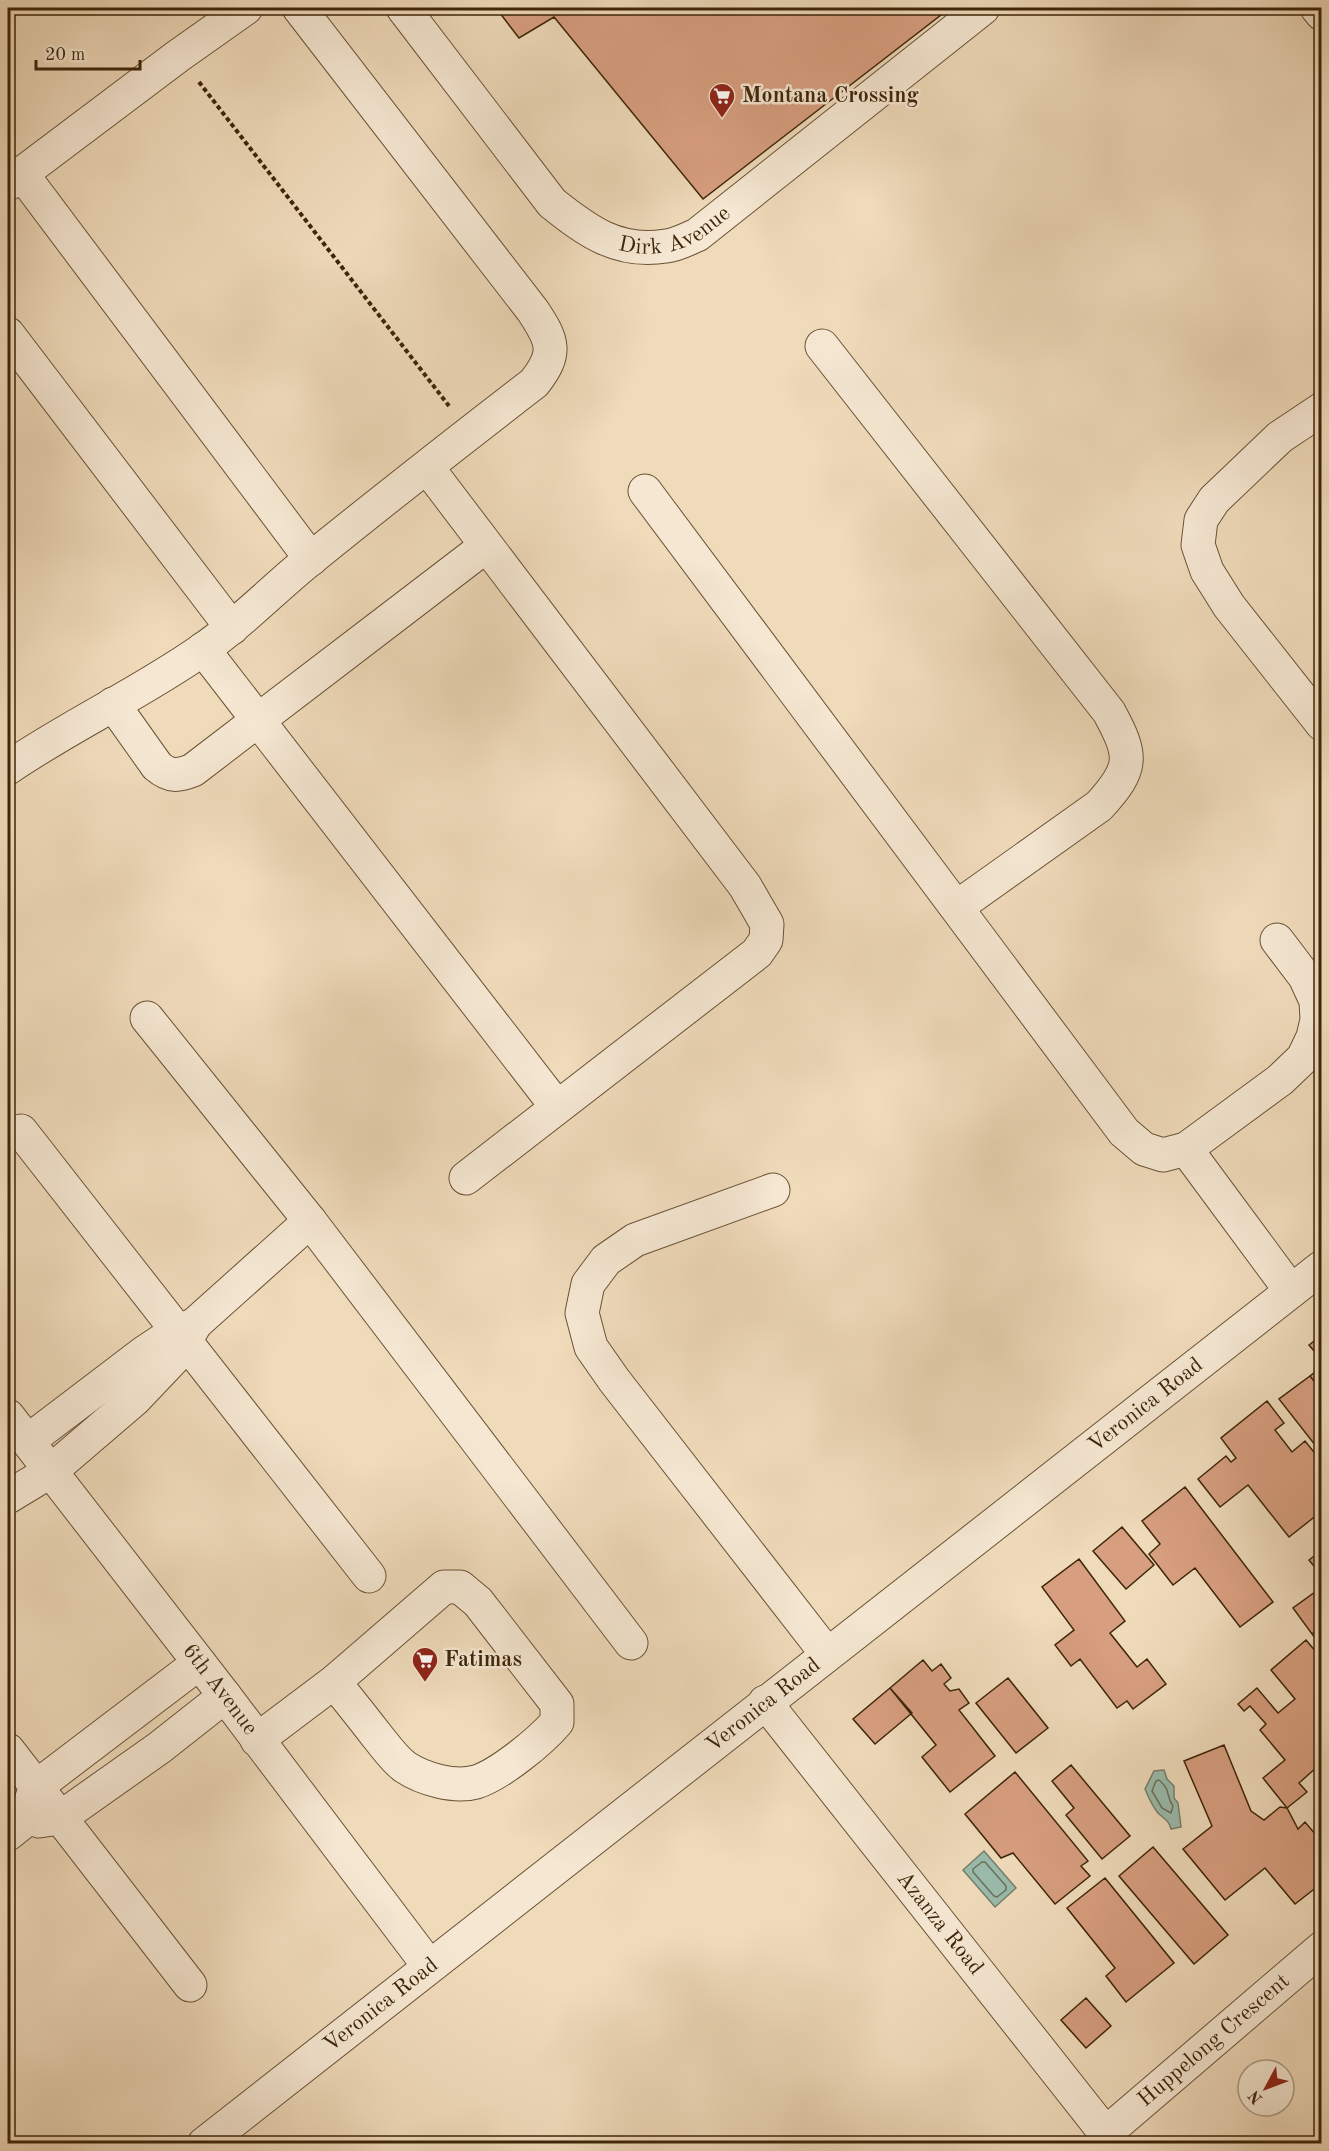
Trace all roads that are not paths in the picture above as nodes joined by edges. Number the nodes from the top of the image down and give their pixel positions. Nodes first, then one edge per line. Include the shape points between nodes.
1 (246, 8) edge
2 (299, 8) edge
3 (403, 8) edge
4 (983, 8) edge
5 (1317, 8) edge
6 (1322, 14) edge
7 (15, 179) edge
8 (8, 334) edge
9 (822, 346) dead end
10 (1322, 409) edge
11 (427, 467) junction
12 (645, 491) dead end
13 (486, 546) junction
14 (311, 558) junction
15 (232, 628) junction
16 (203, 650) junction
17 (113, 704) junction
18 (258, 720) junction
19 (1322, 724) edge
20 (8, 768) edge
21 (957, 907) junction
22 (1277, 940) dead end
23 (147, 1018) dead end
24 (557, 1107) junction
25 (21, 1131) dead end
26 (1186, 1149) junction
27 (466, 1178) dead end
28 (773, 1190) dead end
29 (310, 1221) junction
30 (1322, 1267) edge
31 (1291, 1291) junction
32 (187, 1332) junction
33 (126, 1386) junction
34 (8, 1416) edge
35 (28, 1441) junction
36 (51, 1471) junction
37 (8, 1497) edge
38 (369, 1576) dead end
39 (631, 1643) dead end
40 (826, 1654) junction
41 (199, 1663) junction
42 (334, 1682) junction
43 (225, 1696) junction
44 (765, 1702) junction
45 (257, 1740) junction
46 (8, 1750) edge
47 (36, 1787) junction
48 (60, 1818) junction
49 (15, 1828) edge
50 (1322, 1948) edge
51 (429, 1966) junction
52 (190, 1985) dead end
53 (1110, 2138) edge
54 (204, 2144) edge

1 - 7 street
2 - 11 street via 546,331 551,350 547,366 534,383
3 - 4 street, Dirk Avenue via 552,203 606,240 634,247 667,246 697,235
5 - 6 street
7 - 14 street
8 - 15 street
9 - 21 street via 1109,712 1124,738 1127,763 1118,785 1099,806
10 - 19 street via 1280,437 1214,500 1201,520 1198,545 1207,571 1229,606
11 - 13 street
11 - 14 street
12 - 21 street
13 - 18 street
13 - 24 street via 745,886 767,924 766,940 757,953
14 - 15 street
15 - 16 street
16 - 17 street
16 - 18 street
17 - 18 street via 157,766 171,776 193,770
17 - 20 street via 48,740
18 - 24 street
21 - 26 street via 1124,1132 1144,1149 1163,1155
22 - 26 street via 1305,977 1316,1001 1313,1037 1303,1058 1280,1080
23 - 29 street
24 - 27 street
25 - 32 street
26 - 31 street
28 - 40 street via 635,1240 606,1260 588,1284 582,1313 591,1347 614,1380
29 - 32 street
29 - 39 street
30 - 31 street, Veronica Road
31 - 40 street, Veronica Road
32 - 33 street via 173,1359
32 - 38 street
33 - 35 street
33 - 36 street
34 - 35 street, 6th Avenue
35 - 36 street, 6th Avenue
36 - 37 street
36 - 41 street, 6th Avenue
40 - 44 street, Veronica Road
41 - 43 street, 6th Avenue
41 - 47 street
42 - 42 street via 444,1587 460,1587 478,1602 557,1704 557,1722 543,1738 496,1772 476,1782 456,1784 421,1776 404,1766
42 - 45 street
43 - 45 street, 6th Avenue
43 - 48 street
44 - 51 street, Veronica Road
44 - 53 street, Azanza Road
45 - 51 street, 6th Avenue
46 - 47 street
47 - 48 street
47 - 49 street
48 - 49 street
48 - 52 street
50 - 53 street, Huppelong Crescent
51 - 54 street, Veronica Road

